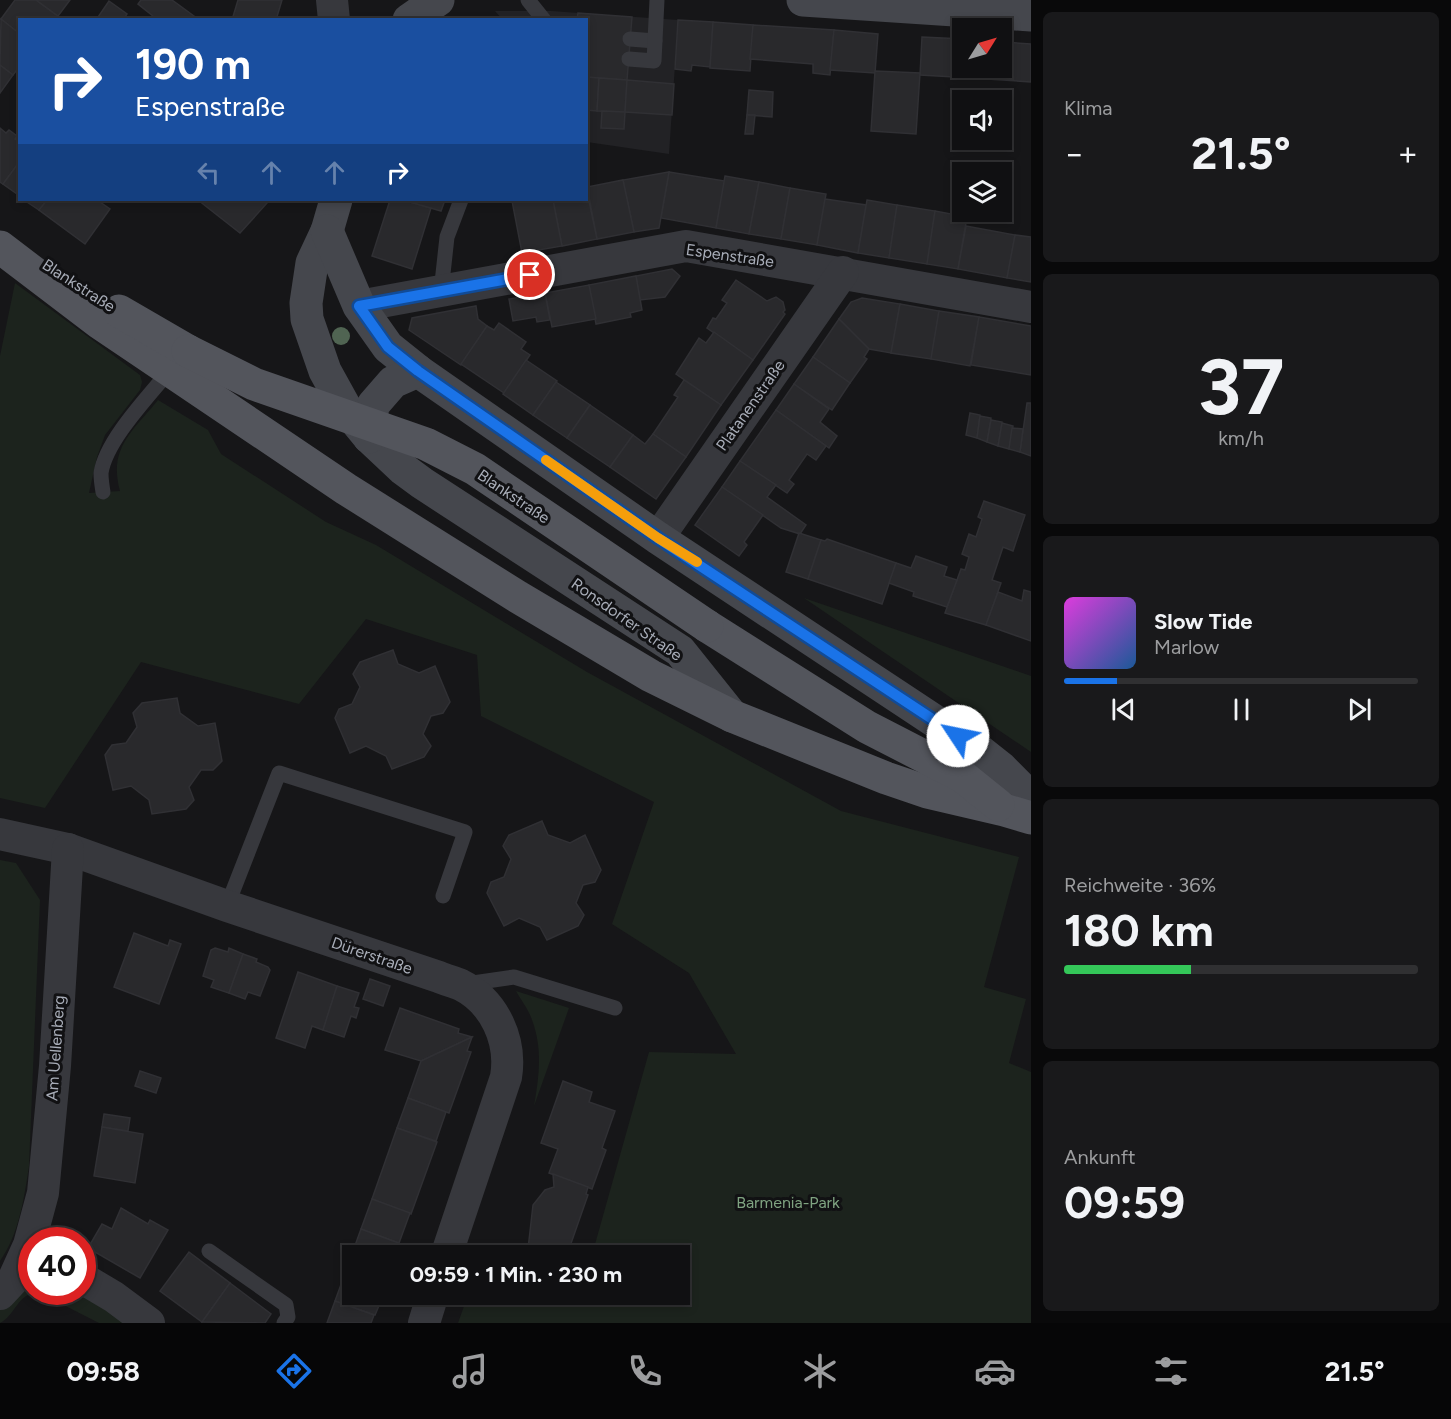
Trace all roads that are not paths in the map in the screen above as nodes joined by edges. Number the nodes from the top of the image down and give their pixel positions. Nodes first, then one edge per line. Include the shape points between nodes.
1 (332, 0) edge
2 (438, 0) edge
3 (528, 0) edge
4 (657, 0) edge
5 (803, 0) edge
6 (1031, 15) edge
7 (334, 18) edge
8 (413, 18) edge
9 (542, 18) edge
10 (630, 39) dead end
11 (655, 41) junction
12 (629, 59) dead end
13 (336, 201) edge
14 (461, 201) edge
15 (0, 231) edge
16 (327, 231) junction
17 (0, 247) edge
18 (312, 263) junction
19 (843, 272) junction
20 (441, 292) junction
21 (359, 306) junction
22 (1031, 307) edge
23 (179, 360) junction
24 (418, 371) junction
25 (369, 437) junction
26 (103, 492) dead end
27 (658, 538) junction
28 (732, 716) junction
29 (970, 762) junction
30 (927, 792) junction
31 (1022, 808) edge
32 (0, 834) edge
33 (68, 849) junction
34 (442, 896) dead end
35 (227, 906) junction
36 (460, 985) junction
37 (615, 1008) dead end
38 (35, 1227) edge
39 (450, 1245) edge
40 (209, 1251) dead end
41 (18, 1270) edge
42 (96, 1286) edge
43 (0, 1294) edge
44 (430, 1305) edge
45 (149, 1323) edge
46 (284, 1323) edge
47 (424, 1323) edge

1 - 7 street
2 - 8 street
3 - 9 lane
4 - 11 lane
5 - 6 street
10 - 11 lane
11 - 12 lane via 654,61
13 - 16 street, Ronsdorfer Straße
14 - 20 lane via 447,237
15 - 23 main road, Blankstraße via 69,280 159,335
16 - 18 street, Ronsdorfer Straße
16 - 21 street
17 - 23 main road, Blankstraße via 100,323
18 - 21 street via 330,285
18 - 25 street, Ronsdorfer Straße via 307,319 325,371 345,409
19 - 20 street, Espenstraße via 686,246
19 - 22 street, Espenstraße
19 - 27 street, Platanenstraße
20 - 21 street, Espenstraße
21 - 24 street via 388,347
23 - 26 lane via 121,429 101,472
23 - 28 main road, Blankstraße via 346,489 651,676
23 - 29 main road, Blankstraße, bridge via 451,456 867,727
24 - 25 street via 393,382 373,405
24 - 27 street
25 - 28 street, Ronsdorfer Straße via 422,483 680,651
27 - 29 street
28 - 30 main road
29 - 30 main road via 949,788
29 - 31 main road, Blankstraße
30 - 31 main road
32 - 33 street, Dürerstraße
33 - 35 street, Dürerstraße
33 - 38 street, Am Uellenberg via 44,1193
34 - 35 lane via 465,832 279,773
35 - 36 street, Dürerstraße
36 - 37 lane via 514,977
36 - 39 street, Dürerstraße via 485,1003 498,1022 509,1062
40 - 46 lane via 286,1305 288,1317
41 - 43 street, Am Uellenberg
42 - 45 street
44 - 47 street

